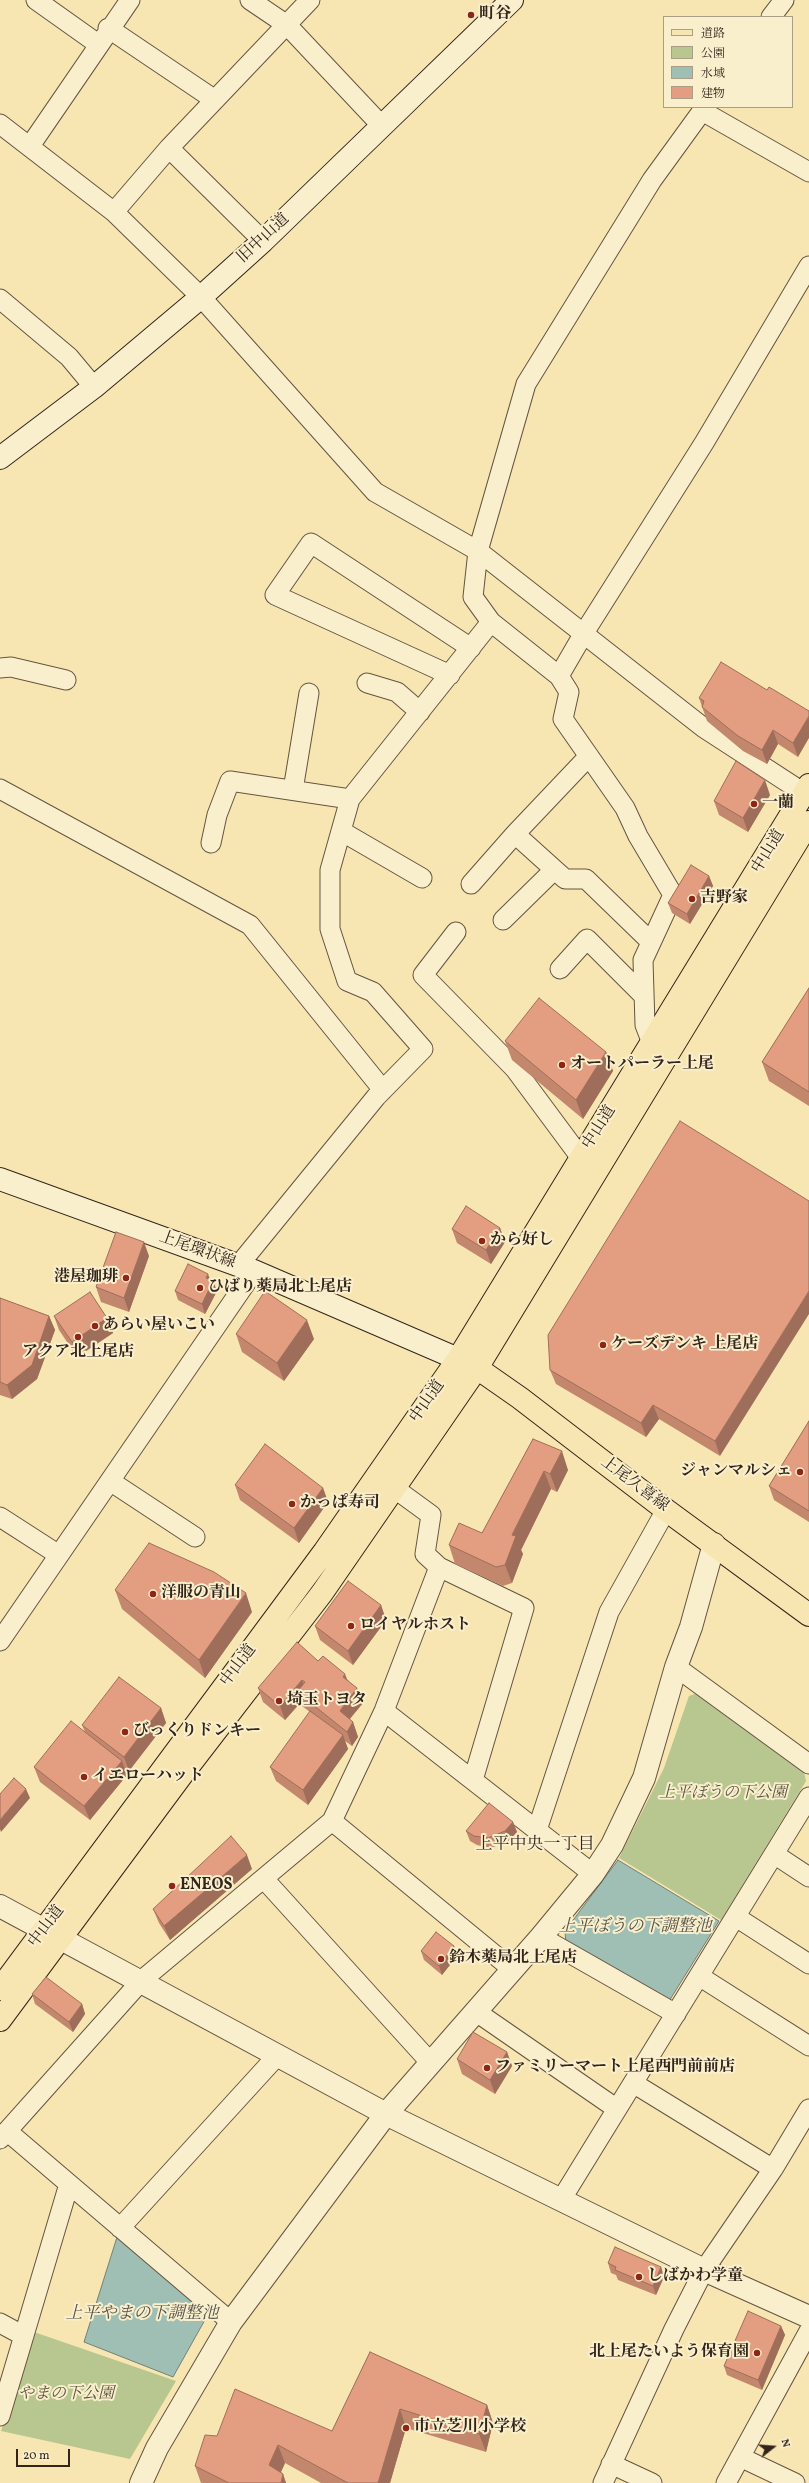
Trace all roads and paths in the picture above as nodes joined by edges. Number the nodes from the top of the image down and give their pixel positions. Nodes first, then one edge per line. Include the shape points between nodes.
1 (130, 0) edge
2 (250, 0) edge
3 (310, 0) edge
4 (784, 0) edge
5 (39, 1) edge
6 (509, 1) edge
7 (772, 16) edge
8 (287, 25) junction
9 (108, 28) junction
10 (98, 44) junction
11 (215, 100) junction
12 (704, 109) edge
13 (0, 124) edge
14 (381, 125) junction
15 (30, 146) junction
16 (170, 148) junction
17 (809, 172) edge
18 (114, 212) junction
19 (263, 241) junction
20 (809, 266) edge
21 (804, 286) edge
22 (202, 297) junction
23 (0, 299) edge
24 (94, 386) junction
25 (0, 458) edge
26 (478, 551) junction
27 (491, 622) junction
28 (584, 633) junction
29 (471, 648) junction
30 (0, 668) edge
31 (450, 675) junction
32 (559, 676) junction
33 (66, 680) dead end
34 (367, 683) dead end
35 (309, 693) dead end
36 (420, 712) junction
37 (589, 756) junction
38 (0, 789) edge
39 (807, 789) edge
40 (292, 790) junction
41 (350, 799) junction
42 (809, 822) edge
43 (341, 831) junction
44 (515, 834) junction
45 (211, 843) dead end
46 (554, 870) junction
47 (422, 878) dead end
48 (472, 884) dead end
49 (504, 920) dead end
50 (456, 932) dead end
51 (651, 942) junction
52 (560, 969) dead end
53 (644, 996) junction
54 (652, 1043) junction
55 (383, 1090) junction
56 (581, 1158) junction
57 (0, 1179) edge
58 (246, 1268) junction
59 (458, 1359) junction
60 (477, 1368) junction
61 (110, 1481) junction
62 (394, 1488) junction
63 (666, 1510) junction
64 (0, 1517) edge
65 (195, 1537) dead end
66 (711, 1542) junction
67 (59, 1555) junction
68 (440, 1567) junction
69 (809, 1615) edge
70 (0, 1641) edge
71 (676, 1667) junction
72 (384, 1711) junction
73 (809, 1764) edge
74 (474, 1780) junction
75 (809, 1797) edge
76 (332, 1821) junction
77 (537, 1830) junction
78 (774, 1854) junction
79 (593, 1874) junction
80 (809, 1876) edge
81 (264, 1879) junction
82 (0, 1906) edge
83 (736, 1917) junction
84 (54, 1934) junction
85 (541, 1936) junction
86 (809, 1964) edge
87 (512, 1969) junction
88 (699, 1976) junction
89 (142, 1980) junction
90 (0, 1989) edge
91 (475, 2011) junction
92 (676, 2014) junction
93 (0, 2020) edge
94 (809, 2046) edge
95 (276, 2056) junction
96 (430, 2062) junction
97 (633, 2083) junction
98 (617, 2109) junction
99 (809, 2109) edge
100 (386, 2114) junction
101 (3, 2135) edge
102 (773, 2169) junction
103 (69, 2184) junction
104 (561, 2200) junction
105 (120, 2228) junction
106 (704, 2270) junction
107 (809, 2317) edge
108 (230, 2322) junction
109 (0, 2323) edge
110 (809, 2331) edge
111 (24, 2336) junction
112 (0, 2416) edge
113 (740, 2457) junction
114 (611, 2464) junction
115 (141, 2483) edge
116 (603, 2483) edge
117 (652, 2483) edge
118 (726, 2483) edge
119 (795, 2483) edge

1 - 9 street
2 - 8 street
3 - 8 street
4 - 7 street
5 - 10 street
6 - 14 street, 旧中山道
8 - 11 street
8 - 14 street
9 - 10 street
9 - 11 street
10 - 15 street
11 - 16 street
12 - 17 street
12 - 26 street via 652,180 526,384
13 - 15 street
14 - 19 street, 旧中山道
15 - 18 street
16 - 18 street
16 - 19 street
18 - 22 street
19 - 22 street, 旧中山道
20 - 21 street
21 - 28 street
22 - 24 street, 旧中山道
22 - 26 street via 375,492
23 - 24 street via 69,357
24 - 25 street, 旧中山道
26 - 27 street via 473,597
26 - 28 street
27 - 29 street
27 - 32 street
28 - 32 street
28 - 39 street via 704,728
29 - 31 street
29 - 31 street via 311,543 275,595
30 - 33 street via 11,667
31 - 36 street
32 - 37 street via 569,692 563,719
34 - 36 street via 397,692
35 - 40 street
36 - 41 street
37 - 44 street
37 - 51 street via 625,808 638,836 673,895
38 - 55 street via 250,925
39 - 54 main road, 中山道
40 - 41 street
40 - 45 street via 230,781 217,815
41 - 43 street
42 - 60 main road, 中山道
43 - 47 street
43 - 55 street via 330,870 330,929 347,981 373,992 423,1049
44 - 46 street
44 - 48 street
46 - 49 street
46 - 51 street via 566,879 586,879
50 - 56 street via 423,975 515,1069
51 - 53 street via 643,960
52 - 53 street via 587,939
53 - 54 street via 646,1025
54 - 56 main road, 中山道
55 - 58 street
56 - 59 main road, 中山道
57 - 58 street, 上尾環状線
58 - 59 street, 上尾環状線
58 - 61 street
59 - 60 main road, 上尾久喜線
59 - 84 main road, 中山道 via 324,1552 151,1782
60 - 62 main road, 中山道
60 - 63 main road, 上尾久喜線
61 - 65 street
61 - 67 street
62 - 68 street via 431,1515 425,1554
62 - 84 main road, 中山道 via 322,1593 181,1776
63 - 66 main road, 上尾久喜線
63 - 77 street via 609,1612
64 - 67 street
66 - 69 main road, 上尾久喜線
66 - 71 street via 691,1627
67 - 70 street
68 - 72 street
68 - 74 street via 524,1608
71 - 73 street
71 - 79 street via 644,1778 612,1845
72 - 74 street
72 - 76 street
74 - 77 street
75 - 78 street
76 - 81 street
76 - 87 street
77 - 79 street
78 - 80 street
78 - 83 street
79 - 85 street
81 - 89 street
81 - 96 street
82 - 84 street
83 - 86 street
83 - 88 street
84 - 89 street
84 - 90 main road, 中山道
84 - 93 main road, 中山道
85 - 87 street
85 - 92 street
87 - 91 street
88 - 92 street
88 - 94 street
89 - 95 street
89 - 101 street
91 - 96 street
91 - 98 street
92 - 97 street
95 - 100 street
95 - 105 street
96 - 100 street
97 - 98 street
97 - 102 street
98 - 104 street
99 - 102 street
100 - 104 street
100 - 108 street
101 - 103 street
102 - 106 street
103 - 105 street
103 - 111 street
104 - 106 street
105 - 108 street
106 - 107 street
106 - 114 street
108 - 115 street via 157,2448
109 - 111 street
110 - 113 street
111 - 112 street
113 - 118 street
113 - 119 street
114 - 116 street
114 - 117 street

